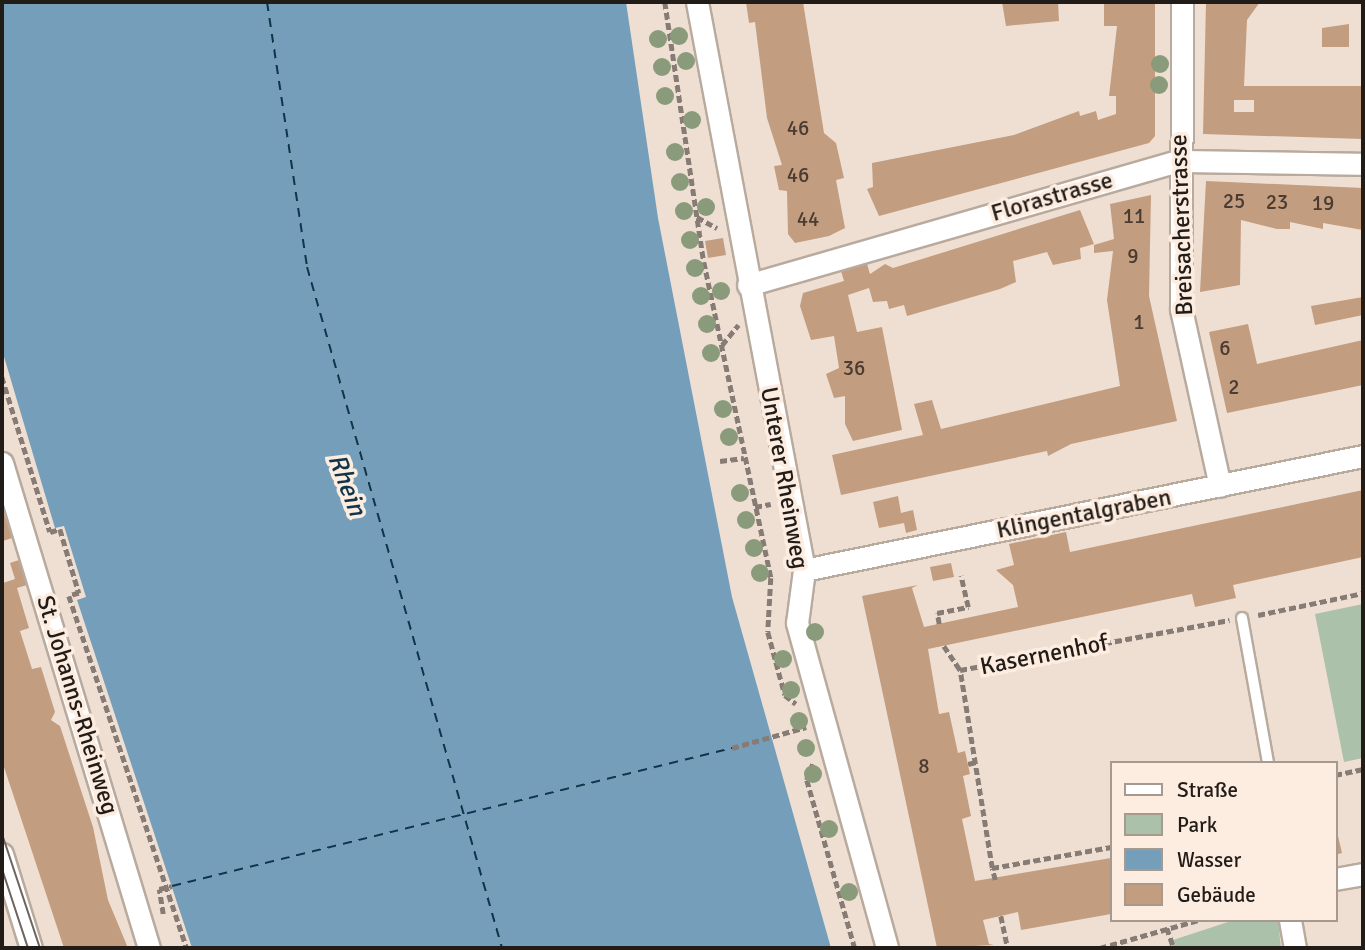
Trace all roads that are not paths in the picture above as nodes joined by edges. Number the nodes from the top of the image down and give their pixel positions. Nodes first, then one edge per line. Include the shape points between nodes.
1 (697, 2) edge
2 (1182, 2) edge
3 (1178, 161) junction
4 (1363, 164) edge
5 (748, 285) junction
6 (1363, 456) edge
7 (2, 463) edge
8 (1220, 486) junction
9 (804, 570) junction
10 (1242, 618) road end
11 (1268, 761) edge
12 (2, 854) edge
13 (1363, 874) edge
14 (1337, 879) edge
15 (1290, 922) edge
16 (32, 948) edge
17 (149, 948) edge
18 (887, 948) edge
19 (1295, 948) edge

1 - 5 street, Unterer Rheinweg
2 - 3 street, Breisacherstrasse
3 - 4 street, Florastrasse
3 - 5 street, Florastrasse
3 - 8 street, Breisacherstrasse via 1181,309
5 - 9 street, Unterer Rheinweg
6 - 8 street, Klingentalgraben
7 - 17 street, St. Johanns-Rheinweg
8 - 9 street, Klingentalgraben
9 - 18 street, Unterer Rheinweg via 797,623
10 - 11 lane
12 - 16 street
13 - 14 street
15 - 19 street

